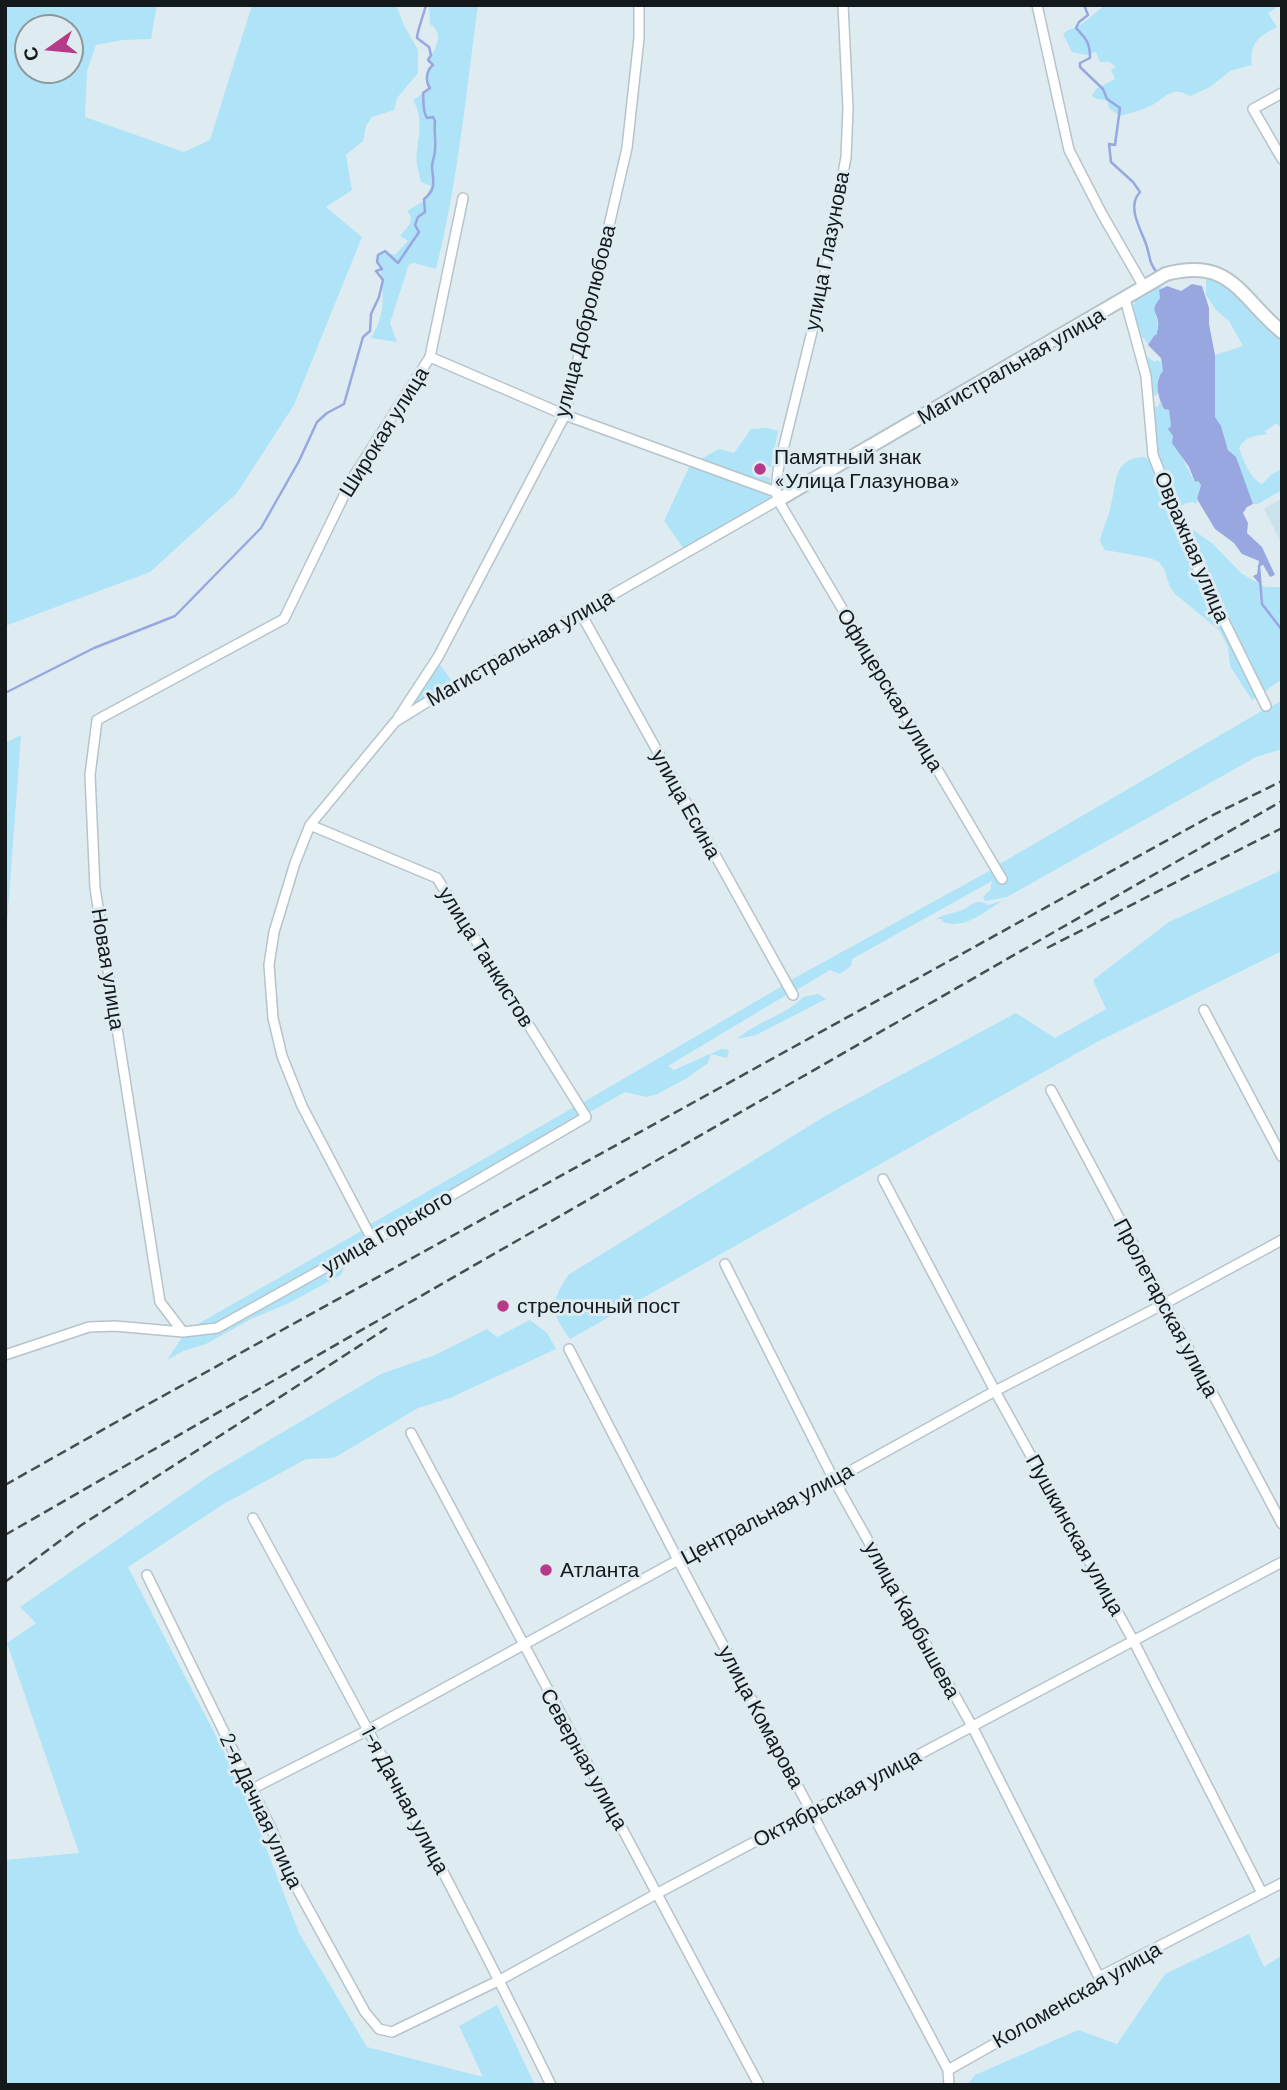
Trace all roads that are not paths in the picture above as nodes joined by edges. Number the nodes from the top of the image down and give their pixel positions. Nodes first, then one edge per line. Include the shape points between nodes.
1 (639, 5) edge
2 (843, 5) edge
3 (1037, 5) edge
4 (1282, 93) edge
5 (1282, 159) edge
6 (463, 198) dead end
7 (1145, 287) junction
8 (1125, 299) junction
9 (1282, 332) edge
10 (430, 357) junction
11 (565, 415) junction
12 (777, 496) junction
13 (580, 612) junction
14 (207, 661) joint
15 (1266, 706) dead end
16 (395, 722) junction
17 (310, 825) junction
18 (1002, 879) dead end
19 (793, 995) dead end
20 (1204, 1010) dead end
21 (1051, 1090) dead end
22 (586, 1117) joint
23 (1282, 1157) edge
24 (883, 1180) dead end
25 (1282, 1240) edge
26 (373, 1241) junction
27 (725, 1264) dead end
28 (1164, 1304) junction
29 (183, 1332) junction
30 (569, 1349) dead end
31 (5, 1355) edge
32 (995, 1391) junction
33 (411, 1433) dead end
34 (834, 1480) junction
35 (253, 1518) dead end
36 (1282, 1524) edge
37 (678, 1560) junction
38 (1282, 1562) edge
39 (147, 1575) dead end
40 (1133, 1640) junction
41 (522, 1644) junction
42 (972, 1726) junction
43 (368, 1730) junction
44 (252, 1789) junction
45 (812, 1812) junction
46 (1282, 1883) edge
47 (658, 1894) junction
48 (1262, 1894) junction
49 (1099, 1977) junction
50 (500, 1980) junction
51 (392, 2032) joint
52 (948, 2070) junction
53 (551, 2085) edge
54 (758, 2085) edge
55 (949, 2085) edge

1 - 11 street, улица Добролюбова via 627,148
2 - 12 street, улица Глазунова via 846,157 821,295 778,470
3 - 7 street via 1069,150
4 - 5 street via 1253,109
6 - 10 street
7 - 8 street, Магистральная улица
7 - 9 street, Магистральная улица via 1166,274 1206,270 1223,276
8 - 12 street, Магистральная улица
8 - 15 street, Овражная улица via 1146,376 1153,455 1194,560
10 - 11 street, Широкая улица
10 - 14 street, Широкая улица via 352,479 284,619
11 - 12 street, Широкая улица
11 - 16 street, улица Добролюбова via 438,657
12 - 13 street, Магистральная улица
12 - 18 street, Офицерская улица
13 - 16 street, Магистральная улица
13 - 19 street, улица Есина
14 - 29 street, Новая улица via 97,720 90,775 95,888 160,1302
16 - 17 street, Магистральная улица
17 - 22 street, улица Танкистов via 437,878
17 - 26 street, Магистральная улица via 274,932 269,965 273,1018 302,1106
20 - 23 street
21 - 28 street, Пролетарская улица
22 - 26 street, улица Горького
24 - 32 street, Пушкинская улица
25 - 28 street, Центральная улица
26 - 29 street, улица Горького via 217,1328
27 - 34 street, улица Карбышева
28 - 32 street, Центральная улица
28 - 36 street, Пролетарская улица
29 - 31 street via 89,1327
30 - 37 street, улица Комарова
32 - 34 street, Центральная улица
32 - 40 street, Пушкинская улица
33 - 41 street, Северная улица
34 - 37 street, Центральная улица
34 - 42 street, улица Карбышева
35 - 43 street, 1-я Дачная улица
37 - 41 street, Центральная улица
37 - 45 street, улица Комарова
38 - 40 street, Октябрьская улица
39 - 44 street, 2-я Дачная улица
40 - 42 street, Октябрьская улица
40 - 48 street, Пушкинская улица
41 - 43 street, Центральная улица
41 - 47 street, Северная улица
42 - 45 street, Октябрьская улица
42 - 49 street, улица Карбышева
43 - 44 street, Центральная улица
43 - 50 street, 1-я Дачная улица
44 - 51 street, 2-я Дачная улица via 293,1881 365,2012 379,2029
45 - 47 street, Октябрьская улица
45 - 52 street, улица Комарова
46 - 48 street, Коломенская улица
47 - 50 street, Октябрьская улица
47 - 54 street, Северная улица
48 - 49 street, Коломенская улица
49 - 52 street, Коломенская улица via 1099,1985
50 - 51 street, Октябрьская улица
50 - 53 street, 1-я Дачная улица
52 - 55 street, улица Комарова

